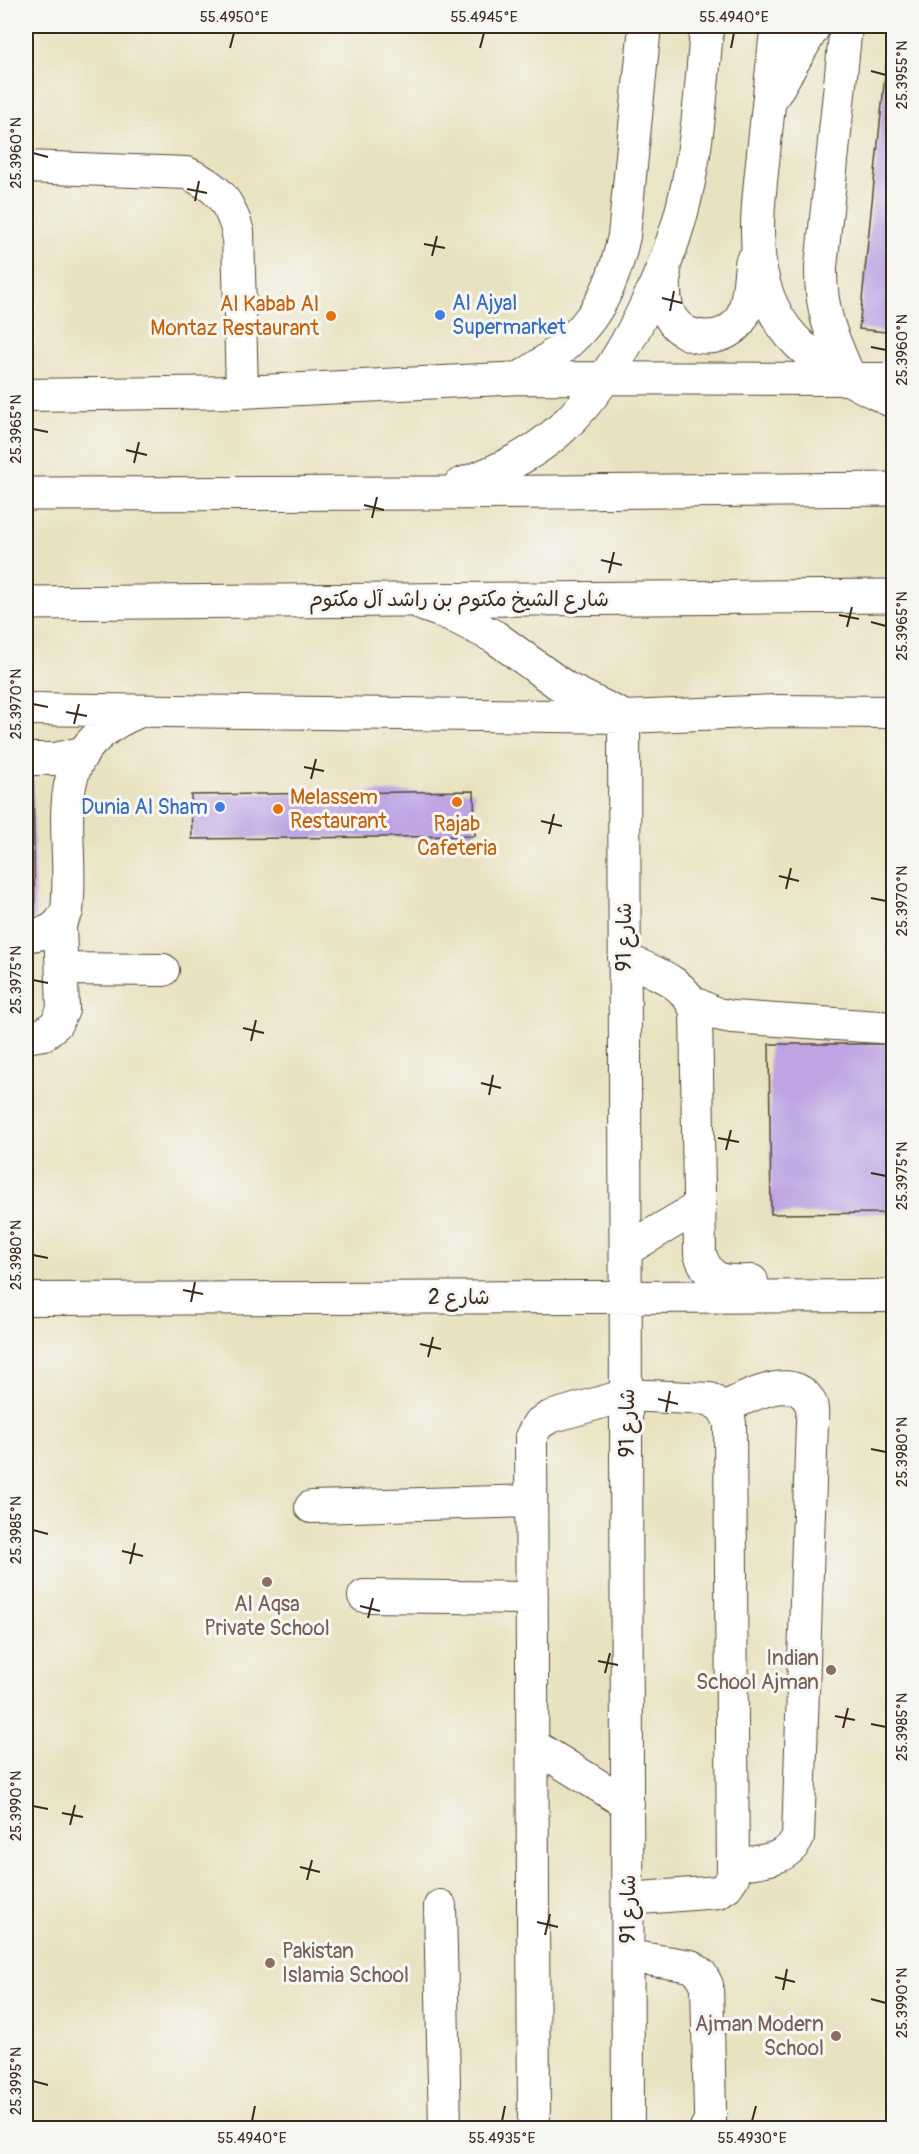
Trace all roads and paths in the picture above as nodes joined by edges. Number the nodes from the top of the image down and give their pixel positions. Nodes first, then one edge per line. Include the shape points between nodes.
1 (645, 26) edge
2 (707, 26) edge
3 (777, 26) edge
4 (814, 26) edge
5 (846, 26) edge
6 (769, 103) junction
7 (26, 167) edge
8 (756, 228) junction
9 (664, 267) junction
10 (520, 378) junction
11 (604, 379) junction
12 (894, 379) edge
13 (851, 380) junction
14 (242, 392) junction
15 (26, 395) edge
16 (894, 402) edge
17 (894, 489) edge
18 (438, 493) junction
19 (26, 494) edge
20 (894, 596) edge
21 (402, 599) junction
22 (26, 603) edge
23 (26, 709) edge
24 (139, 712) junction
25 (894, 712) edge
26 (624, 717) junction
27 (81, 753) junction
28 (26, 759) edge
29 (60, 925) junction
30 (26, 935) edge
31 (624, 958) junction
32 (62, 969) junction
33 (163, 970) dead end
34 (692, 1002) junction
35 (894, 1028) edge
36 (26, 1037) edge
37 (700, 1206) junction
38 (626, 1250) junction
39 (894, 1279) edge
40 (626, 1296) junction
41 (894, 1296) edge
42 (26, 1299) edge
43 (627, 1395) junction
44 (723, 1408) junction
45 (531, 1501) junction
46 (310, 1507) dead end
47 (364, 1596) dead end
48 (532, 1598) junction
49 (533, 1745) junction
50 (628, 1804) junction
51 (733, 1865) junction
52 (628, 1899) junction
53 (440, 1906) dead end
54 (628, 1956) junction
55 (445, 2128) edge
56 (534, 2128) edge
57 (628, 2128) edge
58 (706, 2128) edge

1 - 10 street via 624,236 614,277 584,329
2 - 9 main road via 688,186
3 - 6 main road
4 - 6 main road
5 - 13 street via 821,290 831,334
6 - 8 main road
7 - 14 street via 187,173 222,195 238,232
8 - 9 main road via 747,304 730,331 698,337 671,319
8 - 13 main road via 765,290 779,319 799,344
9 - 11 main road
10 - 11 street
10 - 14 street
11 - 13 street
11 - 18 main road via 562,428 536,449 507,467
12 - 13 street
13 - 16 main road
14 - 15 street
17 - 18 main road
18 - 19 main road
20 - 21 main road, شارع الشيخ مكتوم بن راشد آل مكتوم
21 - 22 main road, شارع الشيخ مكتوم بن راشد آل مكتوم
21 - 26 main road via 473,625 565,688
23 - 24 street
24 - 26 street
24 - 27 street via 97,734
25 - 26 street via 775,711
26 - 31 street, شارع 91
27 - 28 street via 55,759
27 - 29 street via 69,786 69,896
29 - 30 street via 47,933
29 - 32 street
31 - 34 street via 679,985
31 - 38 street, شارع 91
32 - 33 street
32 - 36 street via 63,1010 56,1024 44,1034
34 - 35 street via 732,1017
34 - 37 street via 697,1022
37 - 38 street
37 - 39 street via 700,1254 709,1273 718,1279
38 - 40 street, شارع 91
40 - 41 street, شارع 2
40 - 42 street, شارع 2
40 - 43 street, شارع 91
43 - 44 street via 710,1399
43 - 45 street via 564,1411 538,1425 531,1437
43 - 50 street, شارع 91
44 - 51 street via 730,1422
44 - 51 street via 784,1386 801,1391 812,1405 798,1838 784,1856
45 - 46 street
45 - 48 street
47 - 48 street
48 - 49 street
49 - 50 street
49 - 56 street
50 - 52 street, شارع 91
51 - 52 street via 733,1876 718,1892
52 - 54 street, شارع 91
53 - 55 street
54 - 57 street, شارع 91
54 - 58 street via 691,1966 707,1985 710,2121

